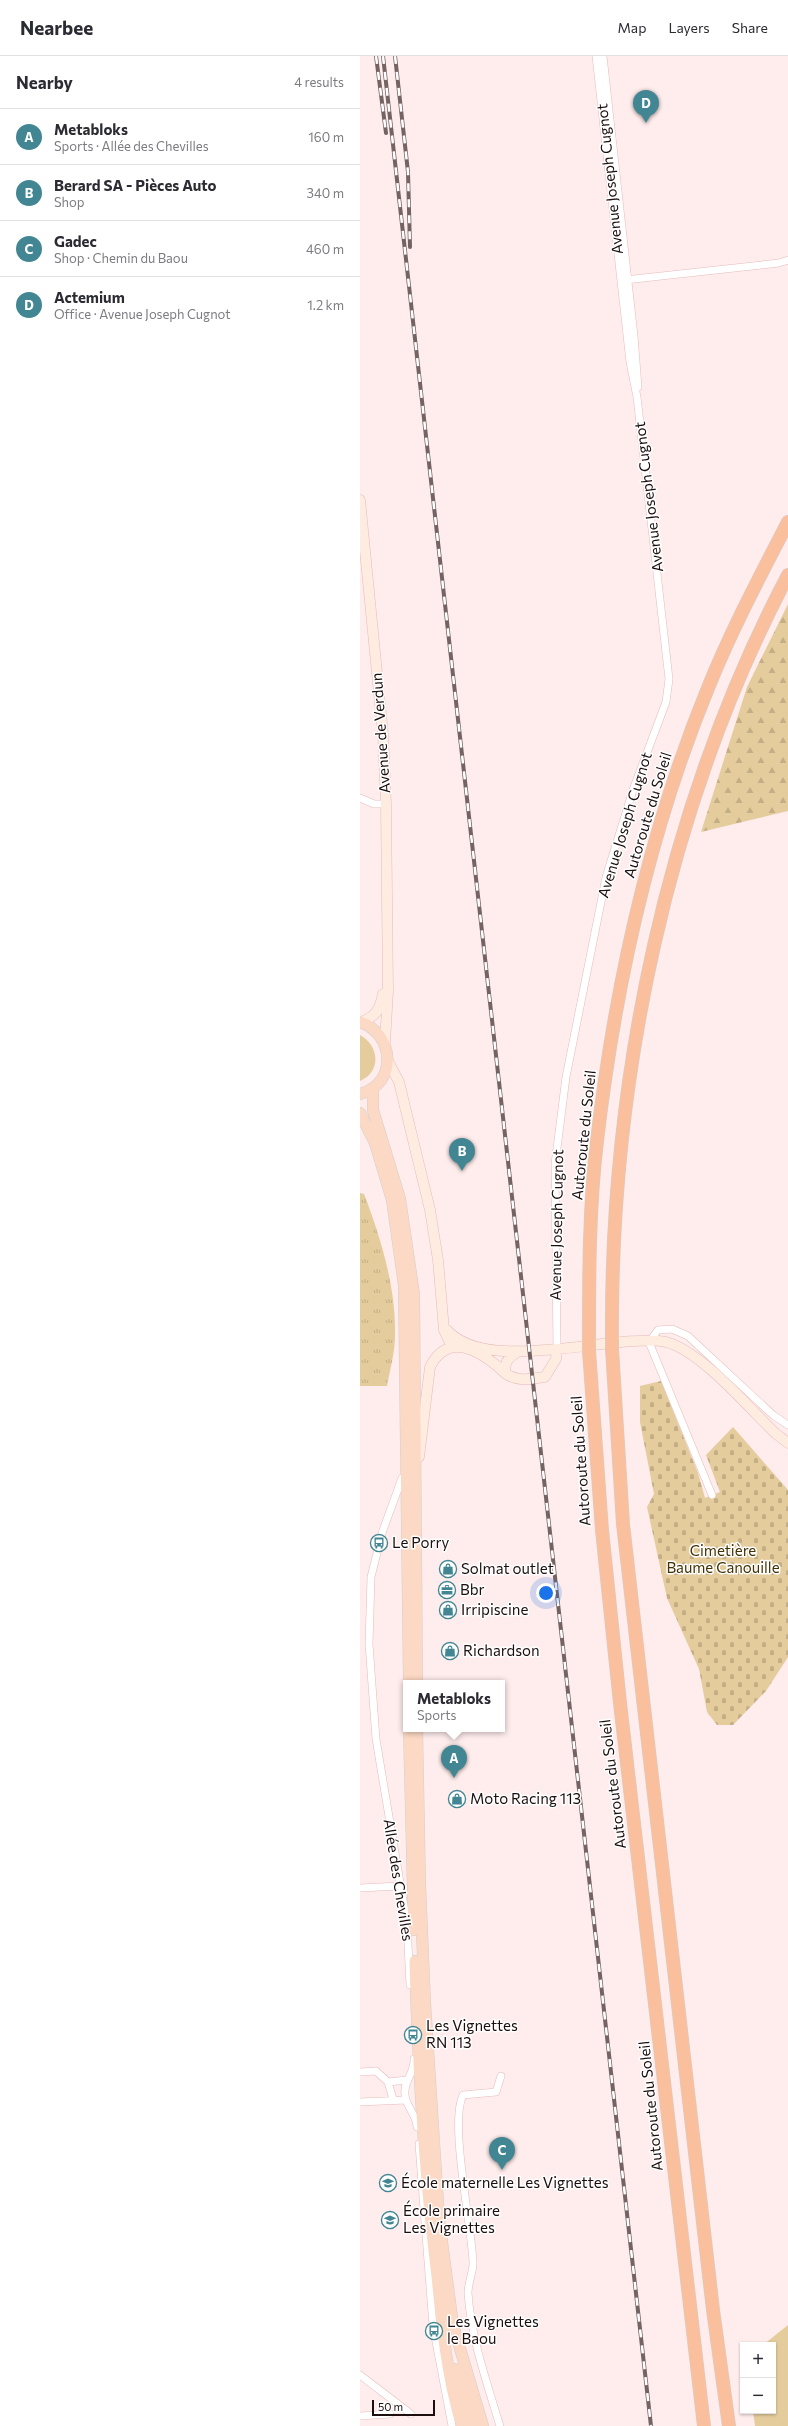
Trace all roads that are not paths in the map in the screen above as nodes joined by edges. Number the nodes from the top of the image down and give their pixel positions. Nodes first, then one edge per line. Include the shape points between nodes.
1 (596, 56) edge
2 (603, 56) edge
3 (788, 260) edge
4 (624, 280) junction
5 (360, 500) edge
6 (788, 522) edge
7 (788, 575) edge
8 (360, 798) edge
9 (386, 804) junction
10 (387, 967) junction
11 (361, 1022) edge
12 (385, 1042) junction
13 (388, 1061) junction
14 (382, 1079) junction
15 (399, 1082) junction
16 (372, 1089) junction
17 (360, 1094) edge
18 (360, 1113) edge
19 (443, 1324) junction
20 (649, 1342) junction
21 (456, 1347) junction
22 (557, 1349) junction
23 (516, 1353) junction
24 (506, 1374) junction
25 (788, 1425) edge
26 (788, 1442) edge
27 (406, 1452) junction
28 (414, 1494) junction
29 (712, 1495) dead end
30 (409, 1680) edge
31 (417, 1680) edge
32 (410, 1732) edge
33 (417, 1732) edge
34 (400, 1886) junction
35 (360, 1888) edge
36 (360, 2072) edge
37 (501, 2076) dead end
38 (407, 2080) junction
39 (388, 2082) junction
40 (393, 2099) junction
41 (406, 2100) junction
42 (360, 2102) edge
43 (443, 2331) junction
44 (360, 2375) edge
45 (390, 2414) dead end
46 (411, 2414) dead end
47 (360, 2416) edge
48 (452, 2426) edge
49 (462, 2426) edge
50 (473, 2426) edge
51 (483, 2426) edge
52 (500, 2426) edge
53 (704, 2426) edge
54 (728, 2426) edge

1 - 4 street, Avenue Joseph Cugnot
2 - 4 street, Avenue Joseph Cugnot
3 - 4 street
4 - 22 street, Avenue Joseph Cugnot via 630,362 637,397 668,679 666,702 633,790 606,877 566,1077 555,1164
5 - 9 main road, Avenue de Verdun via 383,734
6 - 53 highway, Autoroute du Soleil via 750,595 708,688 672,788 641,892 614,1017 596,1142 590,1242 589,1347 601,1522
7 - 54 highway via 768,613 728,705 691,811 665,901 642,1000 615,1208 612,1278 612,1344 623,1524
8 - 9 street via 374,804
9 - 10 main road, Avenue de Verdun
10 - 11 main road via 379,1010 369,1020
10 - 12 main road
11 - 12 main road via 379,1034
12 - 13 main road
13 - 14 main road
13 - 15 main road
14 - 15 main road
14 - 16 main road
15 - 19 main road via 430,1210 438,1260
16 - 17 main road
16 - 28 main road via 373,1110 400,1199 414,1294
18 - 27 main road via 375,1143 392,1200 402,1267
19 - 21 main road via 446,1336
19 - 23 main road via 452,1336 461,1341 483,1348
20 - 22 main road
20 - 25 street via 658,1330 672,1329 688,1336
20 - 26 main road via 665,1342 680,1347 696,1358 775,1433
20 - 29 street
21 - 24 main road via 483,1355
21 - 28 main road via 442,1351 430,1367
22 - 23 main road
22 - 24 main road via 556,1359 545,1377 525,1380 514,1379
23 - 24 main road via 506,1362
27 - 30 main road
27 - 34 street, Allée des Chevilles via 401,1485 382,1533 371,1577 369,1644 376,1739
28 - 31 main road
32 - 43 main road via 411,1886 417,2036 429,2215
33 - 51 main road via 424,1988 439,2219 453,2325
34 - 35 street
34 - 38 street, Allée des Chevilles via 407,1924 414,2062 414,2068
36 - 39 street via 376,2071
37 - 52 street via 496,2092 463,2095 458,2104 473,2264 468,2292 479,2356
38 - 39 street
38 - 41 street, Allée des Chevilles
39 - 40 street
40 - 41 street
40 - 42 street
41 - 48 street via 417,2120 433,2326
43 - 49 main road via 455,2402
43 - 50 main road
44 - 46 street
45 - 47 street

